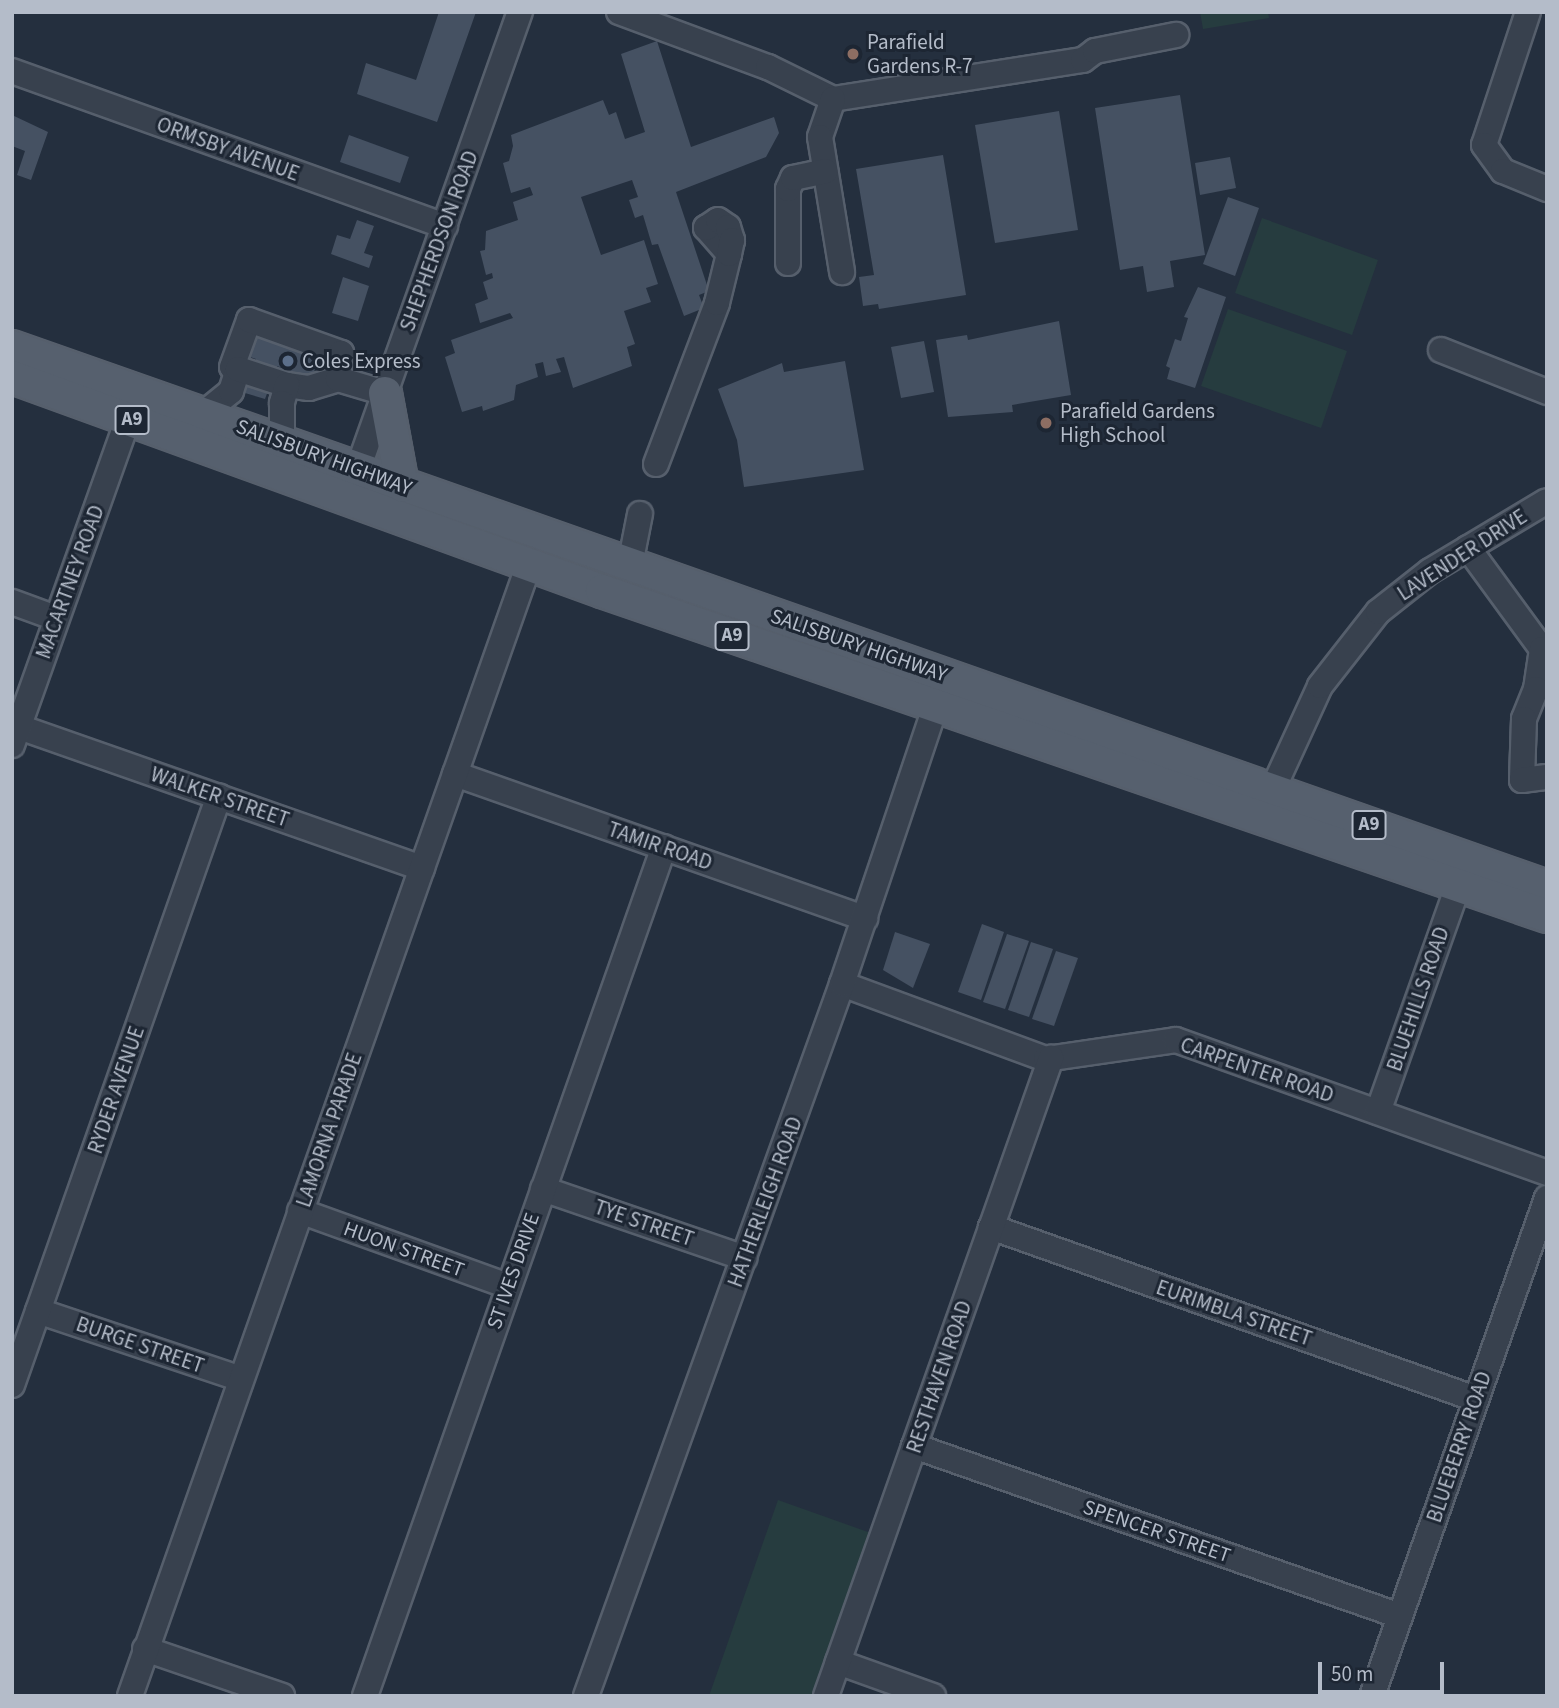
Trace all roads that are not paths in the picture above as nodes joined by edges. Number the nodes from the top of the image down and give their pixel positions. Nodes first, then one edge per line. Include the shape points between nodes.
1 (520, 12) edge
2 (619, 12) edge
3 (1528, 12) edge
4 (1176, 35) dead end
5 (12, 71) edge
6 (833, 99) junction
7 (825, 171) junction
8 (1547, 189) edge
9 (444, 226) junction
10 (729, 254) dead end
11 (788, 263) dead end
12 (842, 272) dead end
13 (12, 347) edge
14 (1441, 350) dead end
15 (12, 377) edge
16 (338, 379) junction
17 (234, 380) junction
18 (1547, 392) edge
19 (385, 393) junction
20 (133, 405) junction
21 (203, 414) junction
22 (278, 419) junction
23 (656, 464) dead end
24 (356, 474) junction
25 (402, 485) junction
26 (1547, 501) edge
27 (640, 514) dead end
28 (1468, 548) junction
29 (529, 565) junction
30 (630, 565) junction
31 (12, 602) edge
32 (56, 618) junction
33 (945, 676) junction
34 (936, 705) junction
35 (15, 736) edge
36 (455, 774) junction
37 (1547, 777) edge
38 (219, 796) junction
39 (1267, 804) junction
40 (664, 847) junction
41 (422, 868) junction
42 (1463, 873) junction
43 (1547, 887) edge
44 (1547, 916) edge
45 (865, 918) junction
46 (842, 984) junction
47 (1051, 1058) junction
48 (1378, 1112) junction
49 (1547, 1173) edge
50 (542, 1189) junction
51 (1547, 1198) edge
52 (300, 1212) junction
53 (991, 1227) junction
54 (745, 1258) junction
55 (508, 1286) junction
56 (38, 1311) junction
57 (241, 1379) junction
58 (12, 1385) edge
59 (1476, 1399) junction
60 (915, 1446) junction
61 (1400, 1616) junction
62 (145, 1649) junction
63 (838, 1662) junction
64 (130, 1696) edge
65 (282, 1696) edge
66 (365, 1696) edge
67 (586, 1696) edge
68 (826, 1696) edge
69 (933, 1696) edge
70 (1371, 1696) edge

1 - 9 street, SHEPHERDSON ROAD
2 - 6 street via 768,67
3 - 8 street via 1485,145 1503,171
4 - 6 street via 1095,51 1083,60
5 - 9 street, ORMSBY AVENUE
6 - 7 street via 820,137
7 - 11 street via 793,178 788,189
7 - 12 street
9 - 19 street, SHEPHERDSON ROAD
10 - 23 street via 717,303
13 - 20 main road, SALISBURY HIGHWAY / A9
14 - 18 street
15 - 20 main road, SALISBURY HIGHWAY / A9
16 - 17 street via 341,353 249,320 232,367
16 - 19 street
16 - 22 street via 309,388
17 - 21 street
17 - 22 street
19 - 24 street, SHEPHERDSON ROAD
19 - 25 main road
20 - 21 main road, SALISBURY HIGHWAY / A9
20 - 24 main road, SALISBURY HIGHWAY / A9
20 - 32 street, MACARTNEY ROAD
21 - 22 main road, SALISBURY HIGHWAY / A9
22 - 24 main road, SALISBURY HIGHWAY / A9
24 - 25 main road, SALISBURY HIGHWAY / A9
24 - 29 main road, SALISBURY HIGHWAY / A9
25 - 30 main road, SALISBURY HIGHWAY / A9
26 - 28 street, LAVENDER DRIVE
27 - 30 street
28 - 37 street via 1542,649 1536,688 1524,719 1522,780
28 - 39 street, LAVENDER DRIVE via 1398,595 1358,634 1320,686
29 - 34 main road, SALISBURY HIGHWAY / A9
29 - 36 street, LAMORNA PARADE
30 - 33 main road, SALISBURY HIGHWAY / A9
31 - 32 street
32 - 35 street, MACARTNEY ROAD
33 - 34 main road
33 - 39 main road, SALISBURY HIGHWAY / A9
34 - 39 main road, SALISBURY HIGHWAY / A9
34 - 45 street, HATHERLEIGH ROAD
35 - 38 street, WALKER STREET
36 - 40 street, TAMIR ROAD
36 - 41 street, LAMORNA PARADE
38 - 41 street, WALKER STREET
38 - 56 street, RYDER AVENUE
39 - 42 main road, SALISBURY HIGHWAY / A9
40 - 45 street, TAMIR ROAD
40 - 50 street, ST IVES DRIVE
41 - 52 street, LAMORNA PARADE
42 - 43 main road, SALISBURY HIGHWAY / A9
42 - 44 main road, SALISBURY HIGHWAY / A9
42 - 48 street, BLUEHILLS ROAD
45 - 46 street, HATHERLEIGH ROAD
46 - 47 street, CARPENTER ROAD
46 - 54 street, HATHERLEIGH ROAD
47 - 48 street, CARPENTER ROAD via 1176,1040
47 - 53 street, RESTHAVEN ROAD
48 - 49 street, CARPENTER ROAD
50 - 54 street, TYE STREET
50 - 55 street, ST IVES DRIVE
51 - 59 street, BLUEBERRY ROAD
52 - 55 street, HUON STREET
52 - 57 street, LAMORNA PARADE
53 - 59 street, EURIMBLA STREET
53 - 60 street, RESTHAVEN ROAD
54 - 67 street, HATHERLEIGH ROAD
55 - 66 street, ST IVES DRIVE
56 - 57 street, BURGE STREET
56 - 58 street, RYDER AVENUE
57 - 62 street, LAMORNA PARADE
59 - 61 street, BLUEBERRY ROAD
60 - 61 street, SPENCER STREET
60 - 63 street, RESTHAVEN ROAD
61 - 70 street, BLUEBERRY ROAD
62 - 64 street, LAMORNA PARADE
62 - 65 street
63 - 68 street, RESTHAVEN ROAD
63 - 69 street

